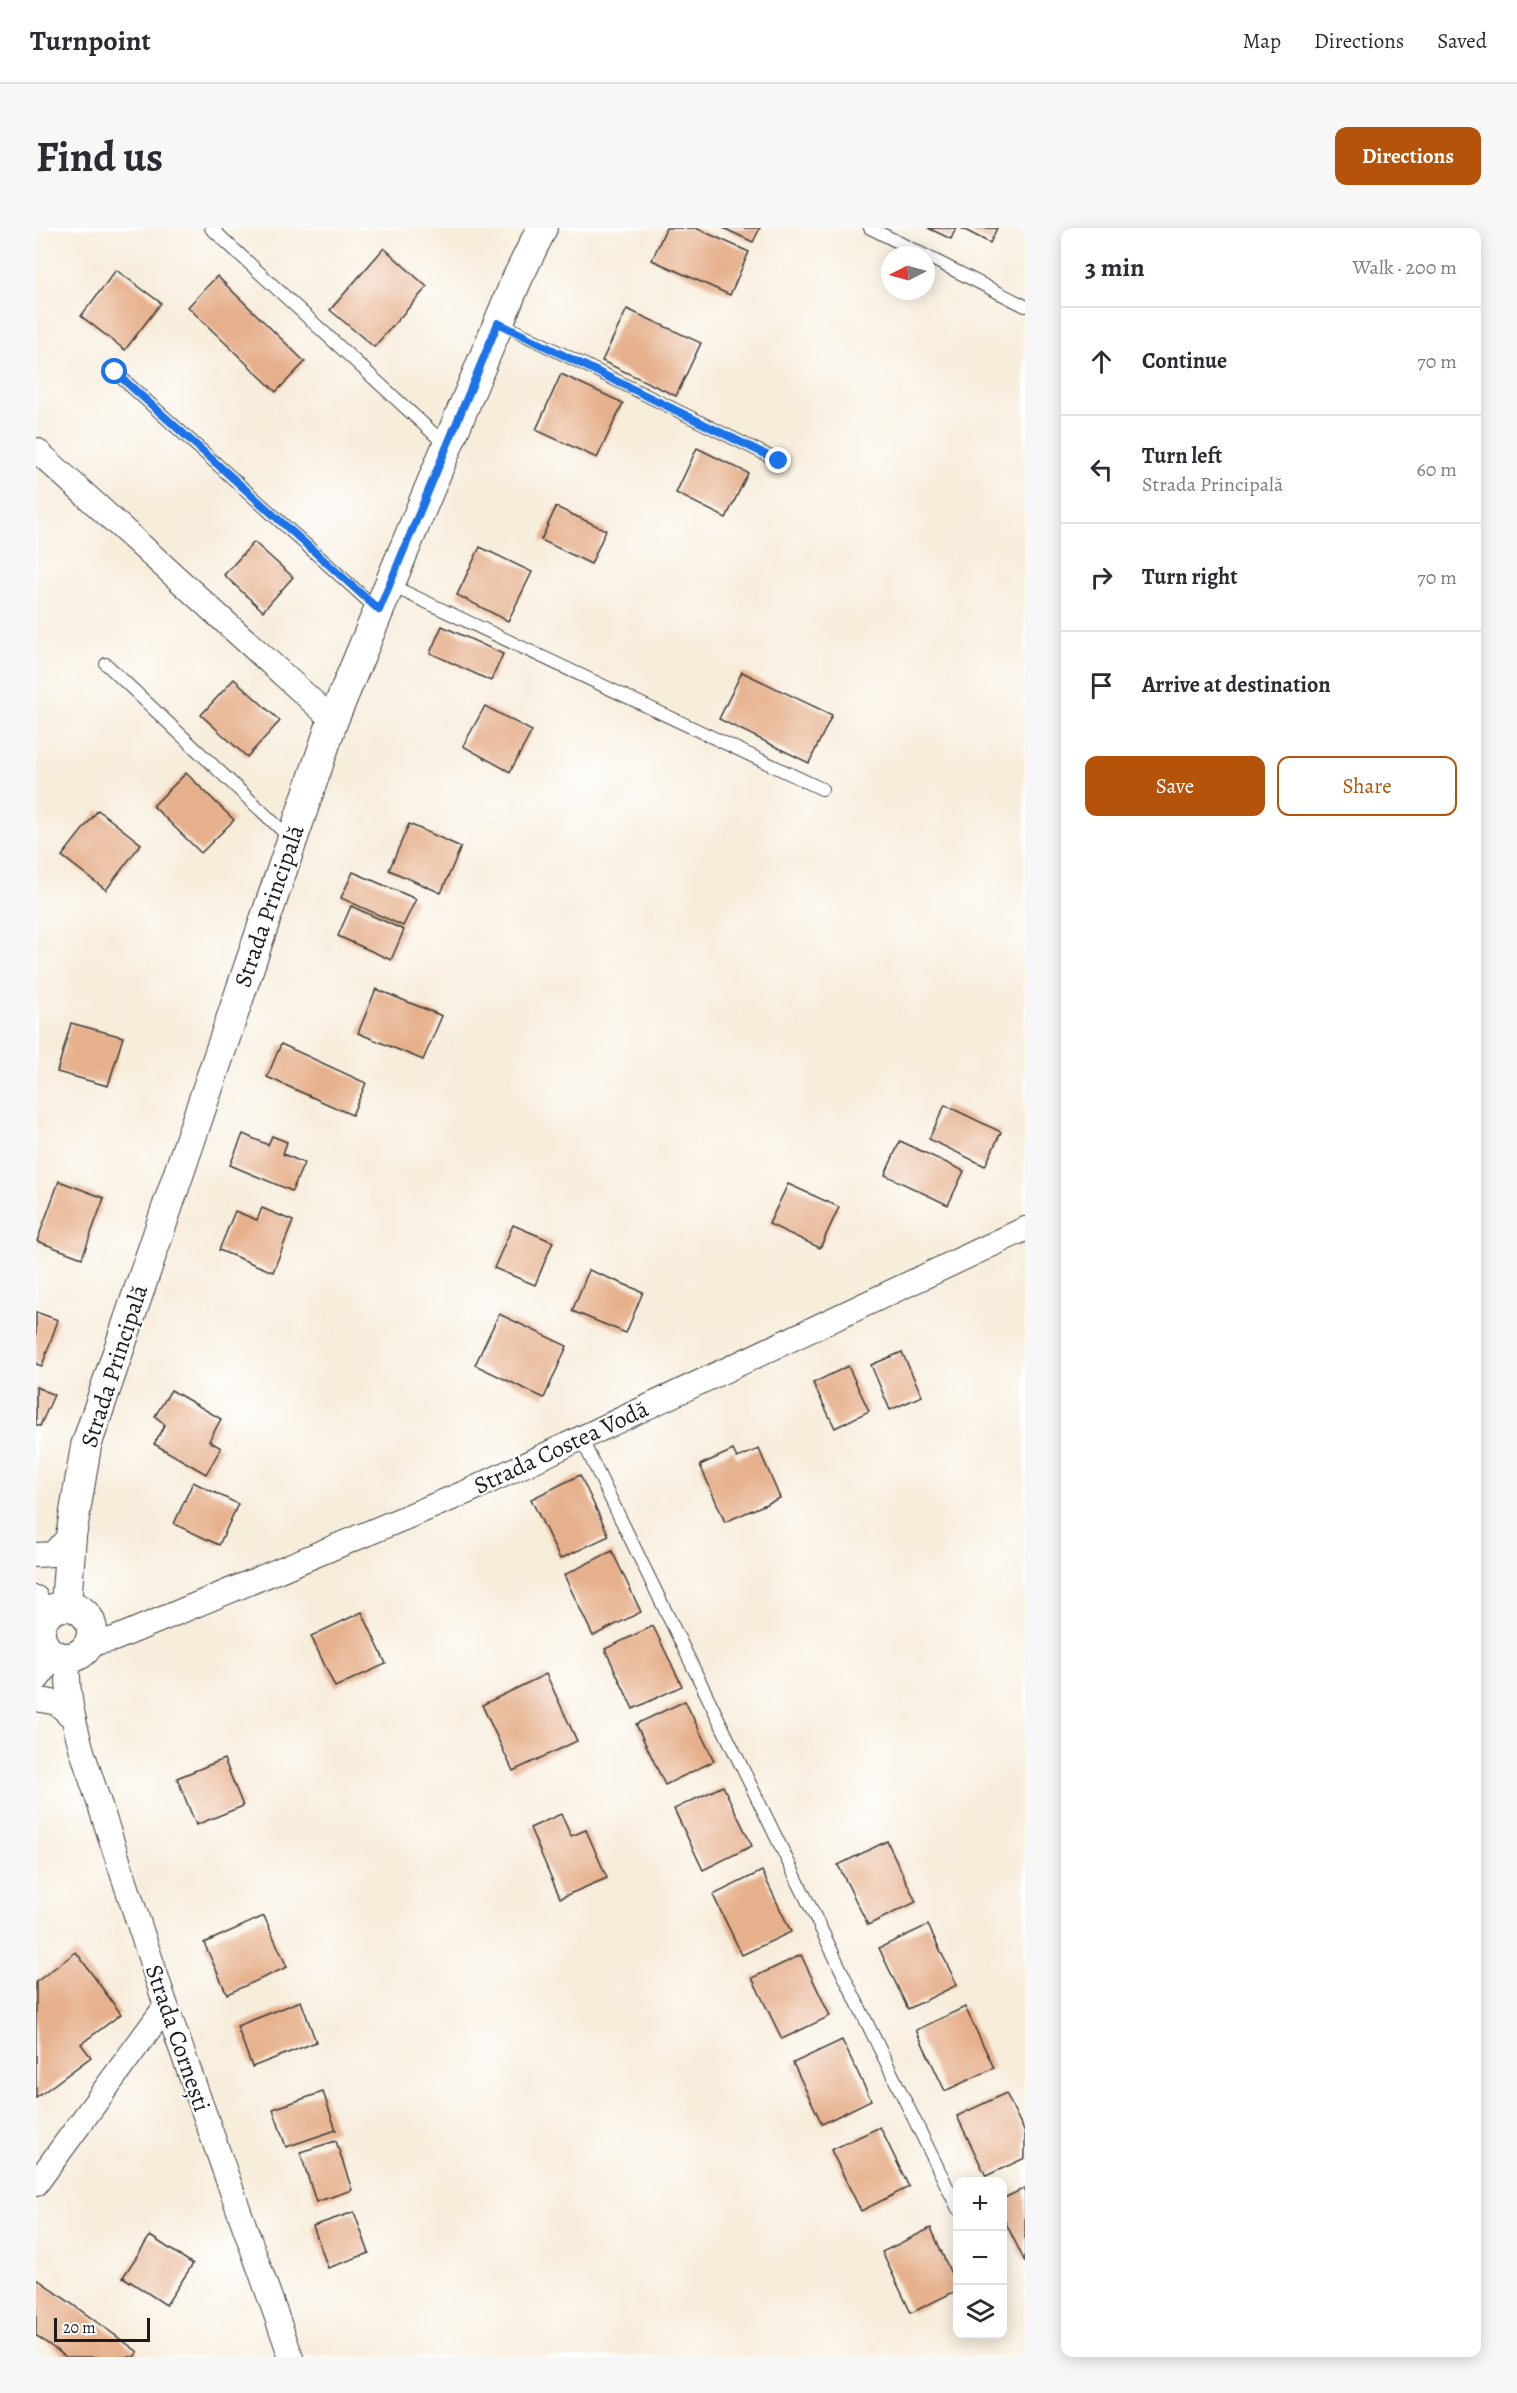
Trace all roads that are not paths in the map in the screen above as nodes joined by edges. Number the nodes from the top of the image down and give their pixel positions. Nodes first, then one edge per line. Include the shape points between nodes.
1 (211, 228) edge
2 (542, 228) edge
3 (870, 228) edge
4 (905, 246) edge
5 (935, 261) edge
6 (1025, 306) edge
7 (498, 323) junction
8 (115, 372) dead end
9 (448, 446) junction
10 (36, 450) edge
11 (779, 461) dead end
12 (384, 598) junction
13 (106, 664) dead end
14 (333, 720) junction
15 (822, 789) dead end
16 (292, 839) junction
17 (1025, 1229) edge
18 (581, 1438) junction
19 (71, 1536) junction
20 (36, 1555) edge
21 (48, 1607) edge
22 (61, 1658) edge
23 (36, 1699) edge
24 (72, 1717) junction
25 (166, 2006) junction
26 (36, 2184) edge
27 (953, 2201) edge
28 (291, 2357) edge

1 - 9 lane
2 - 7 street, Strada Principală
3 - 4 lane
5 - 6 lane
7 - 9 street, Strada Principală
7 - 11 lane
8 - 12 lane
9 - 12 street, Strada Principală
10 - 14 street
12 - 14 street, Strada Principală
12 - 15 lane
13 - 16 lane
14 - 16 street, Strada Principală
16 - 19 street, Strada Principală via 86,1446
17 - 18 street, Strada Costea Vodă
18 - 22 street, Strada Costea Vodă via 469,1491
18 - 27 lane
19 - 20 street via 52,1554
19 - 21 street, Strada Principală
21 - 22 street via 39,1633 41,1641
21 - 22 street via 82,1611 88,1618 92,1635
22 - 24 street, Strada Cornești
23 - 24 street via 57,1702
24 - 25 street, Strada Cornești
25 - 26 street
25 - 28 street, Strada Cornești

